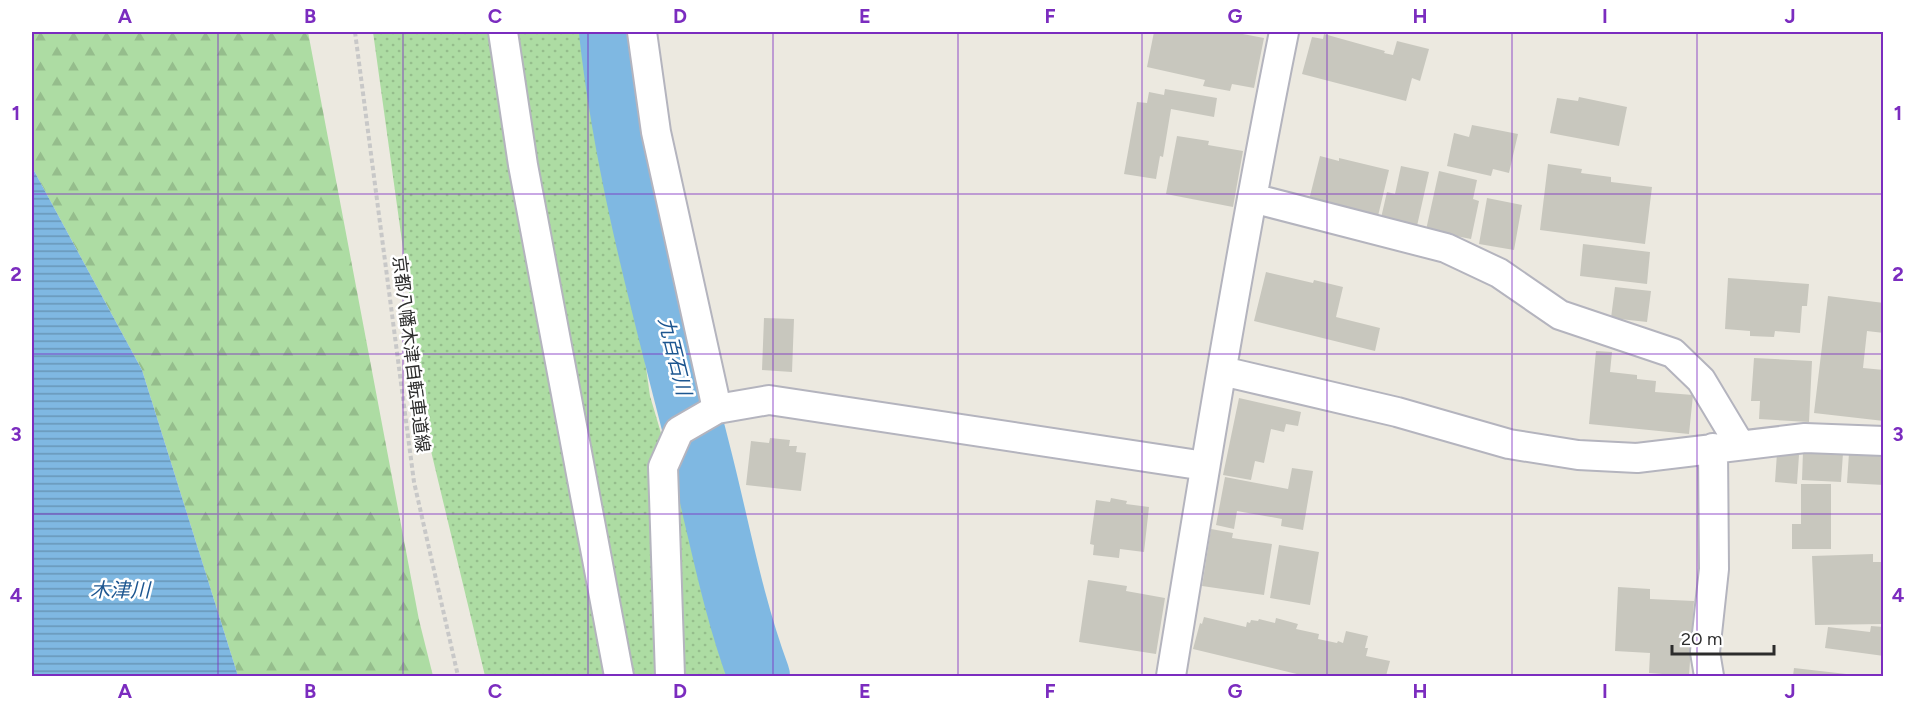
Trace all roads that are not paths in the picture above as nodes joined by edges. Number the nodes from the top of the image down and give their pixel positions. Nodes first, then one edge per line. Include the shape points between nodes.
1 (503, 32) edge
2 (642, 32) edge
3 (1284, 32) edge
4 (1252, 198) junction
5 (1222, 371) junction
6 (717, 409) junction
7 (1884, 441) edge
8 (1727, 446) junction
9 (1205, 466) junction
10 (619, 676) edge
11 (670, 676) edge
12 (1171, 676) edge
13 (1709, 676) edge

1 - 10 street via 523,165
2 - 6 street via 656,132
3 - 4 street
4 - 5 street
4 - 8 street via 1446,248 1499,273 1560,315 1673,353 1701,380
5 - 8 street via 1397,412 1509,444 1555,452 1637,458
5 - 9 street
6 - 9 street via 769,400
6 - 11 street via 679,431 663,467
7 - 8 street via 1805,438
8 - 13 street via 1705,652
9 - 12 street

